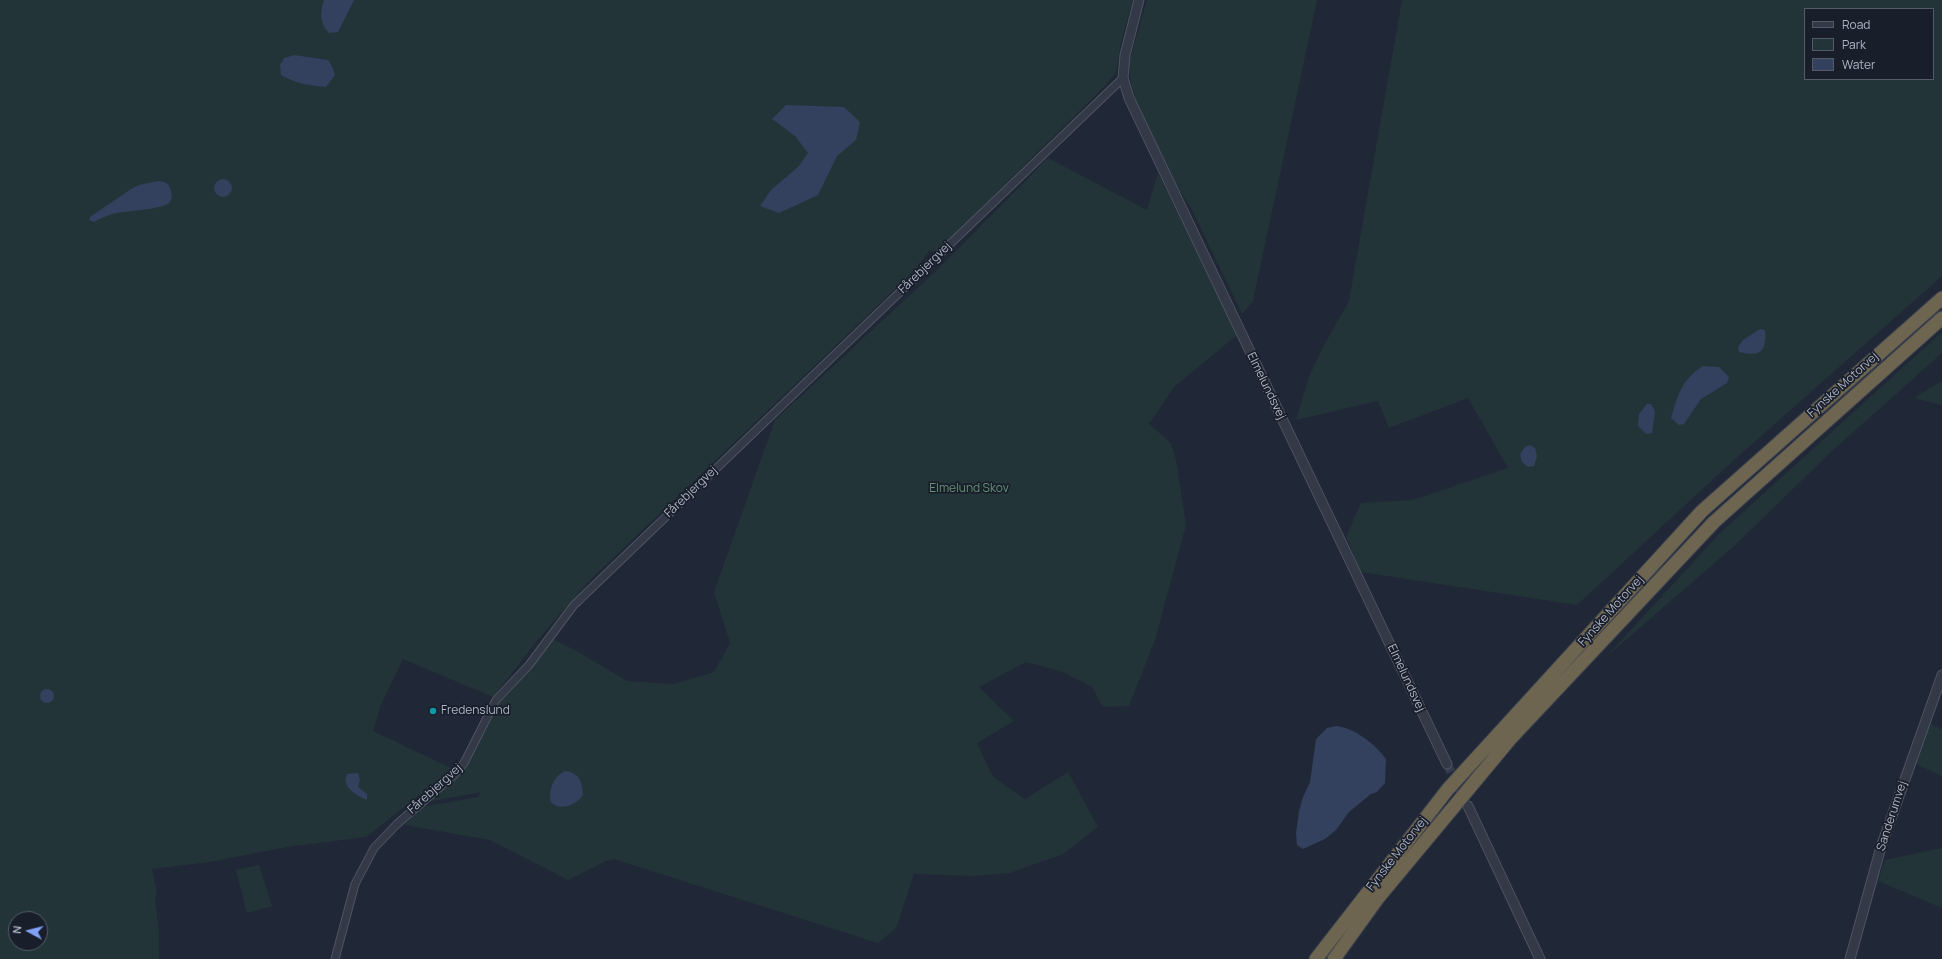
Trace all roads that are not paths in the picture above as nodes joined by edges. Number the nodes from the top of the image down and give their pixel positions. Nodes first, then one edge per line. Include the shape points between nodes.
1 (1139, 0) edge
2 (1123, 78) junction
3 (1942, 298) edge
4 (1942, 318) edge
5 (1942, 675) edge
6 (1447, 764) tunnel mouth
7 (1468, 806) tunnel mouth
8 (335, 959) edge
9 (1316, 959) edge
10 (1334, 959) edge
11 (1540, 959) edge
12 (1850, 959) edge

1 - 2 street, Elmelundsvej via 1124,55
2 - 6 street, Elmelundsvej via 1129,98
2 - 8 street, Fårebjergvej via 574,605 529,665 496,700 464,762 455,774 397,824 374,848 355,884
3 - 9 highway, Fynske Motorvej via 1702,511 1448,789
4 - 10 highway, Fynske Motorvej via 1714,522 1511,738 1378,898
5 - 12 street, Sanderumvej via 1881,847
7 - 11 street

